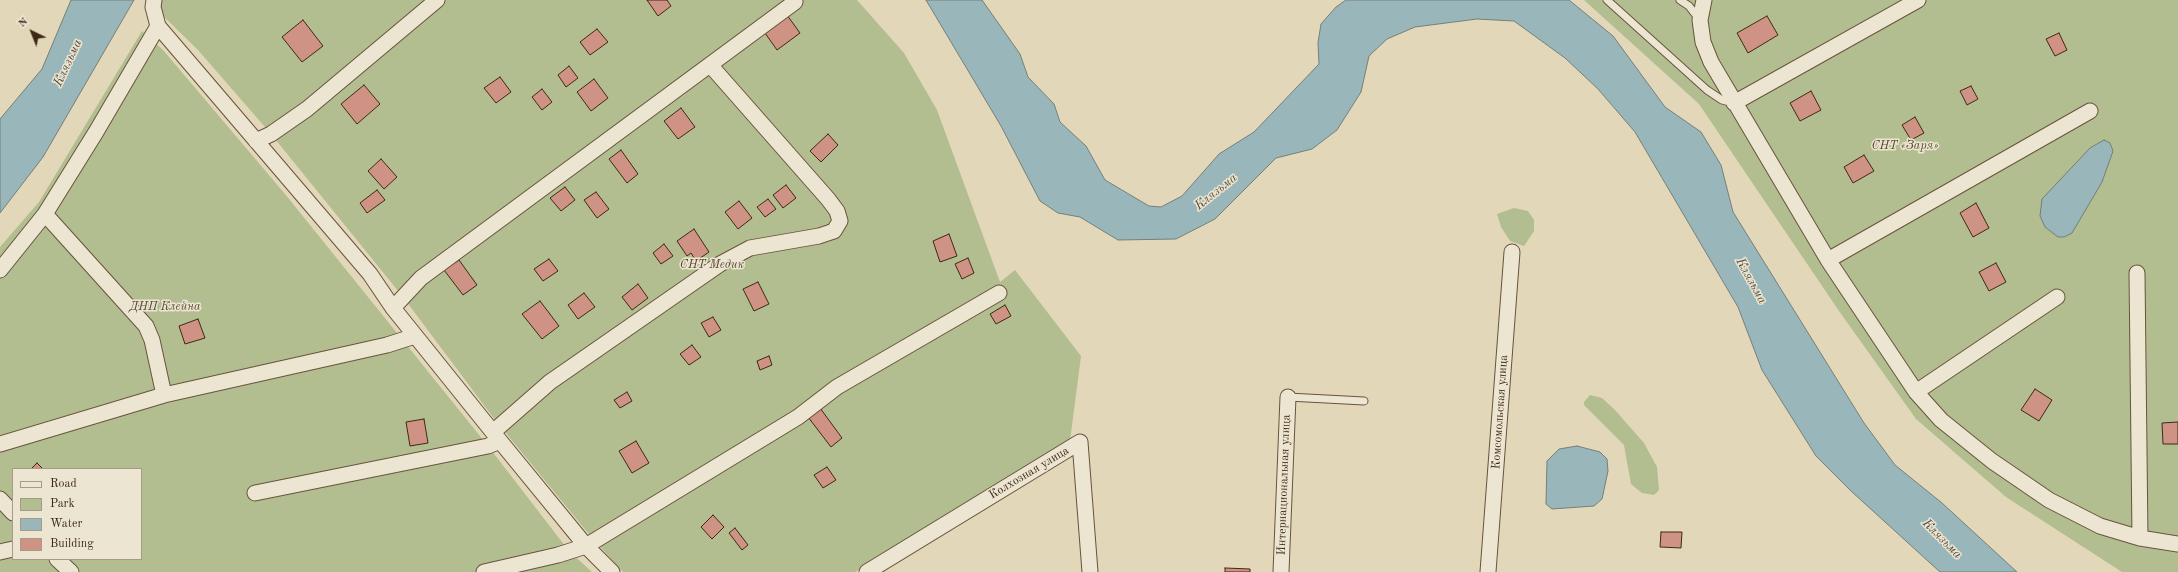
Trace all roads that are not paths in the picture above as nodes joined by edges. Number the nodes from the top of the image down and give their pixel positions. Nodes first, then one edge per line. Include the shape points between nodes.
1 (154, 0) edge
2 (437, 0) edge
3 (1607, 0) edge
4 (1680, 0) edge
5 (1704, 0) edge
6 (1918, 0) edge
7 (795, 2) dead end
8 (1700, 20) junction
9 (158, 26) junction
10 (711, 66) junction
11 (1734, 103) junction
12 (2090, 111) dead end
13 (256, 141) junction
14 (45, 214) junction
15 (1512, 252) dead end
16 (1828, 260) junction
17 (0, 270) edge
18 (2137, 273) dead end
19 (1000, 293) dead end
20 (2057, 297) dead end
21 (393, 308) junction
22 (415, 336) junction
23 (1916, 392) junction
24 (164, 395) junction
25 (1288, 397) joint
26 (1364, 401) dead end
27 (497, 436) junction
28 (0, 444) edge
29 (255, 493) dead end
30 (0, 499) edge
31 (12, 512) edge
32 (2140, 538) junction
33 (2178, 544) edge
34 (586, 546) junction
35 (12, 549) edge
36 (0, 552) edge
37 (58, 560) edge
38 (70, 572) edge
39 (484, 572) edge
40 (612, 572) edge
41 (867, 572) edge
42 (1090, 572) edge
43 (1281, 572) edge
44 (1488, 572) edge

1 - 9 street via 153,7
2 - 13 street via 307,109 271,134
3 - 11 lane via 1707,90 1722,100
4 - 8 lane via 1689,6
5 - 8 street
6 - 11 street
7 - 10 street
8 - 11 street via 1703,42 1711,62
9 - 13 street
9 - 14 street
10 - 21 street via 421,278
10 - 27 street via 828,199 837,211 840,221 834,231 750,248 720,264 550,382
11 - 16 street
12 - 16 street
13 - 21 street via 370,274
14 - 17 street
14 - 24 street via 146,326 152,340
15 - 44 street, Комсомольская улица
16 - 23 street
18 - 32 street
19 - 34 street via 837,387 798,416
20 - 23 street
21 - 22 street
22 - 24 street via 386,345
22 - 27 street
23 - 32 street via 1941,420 1992,461 2049,500 2100,526
24 - 28 street
25 - 26 lane
25 - 43 street, Интернациональная улица
27 - 29 street via 488,446
27 - 34 street
30 - 31 street
32 - 33 street
34 - 39 street
34 - 40 street
35 - 36 street
37 - 38 street
41 - 42 street, Колхозная улица via 1080,442

